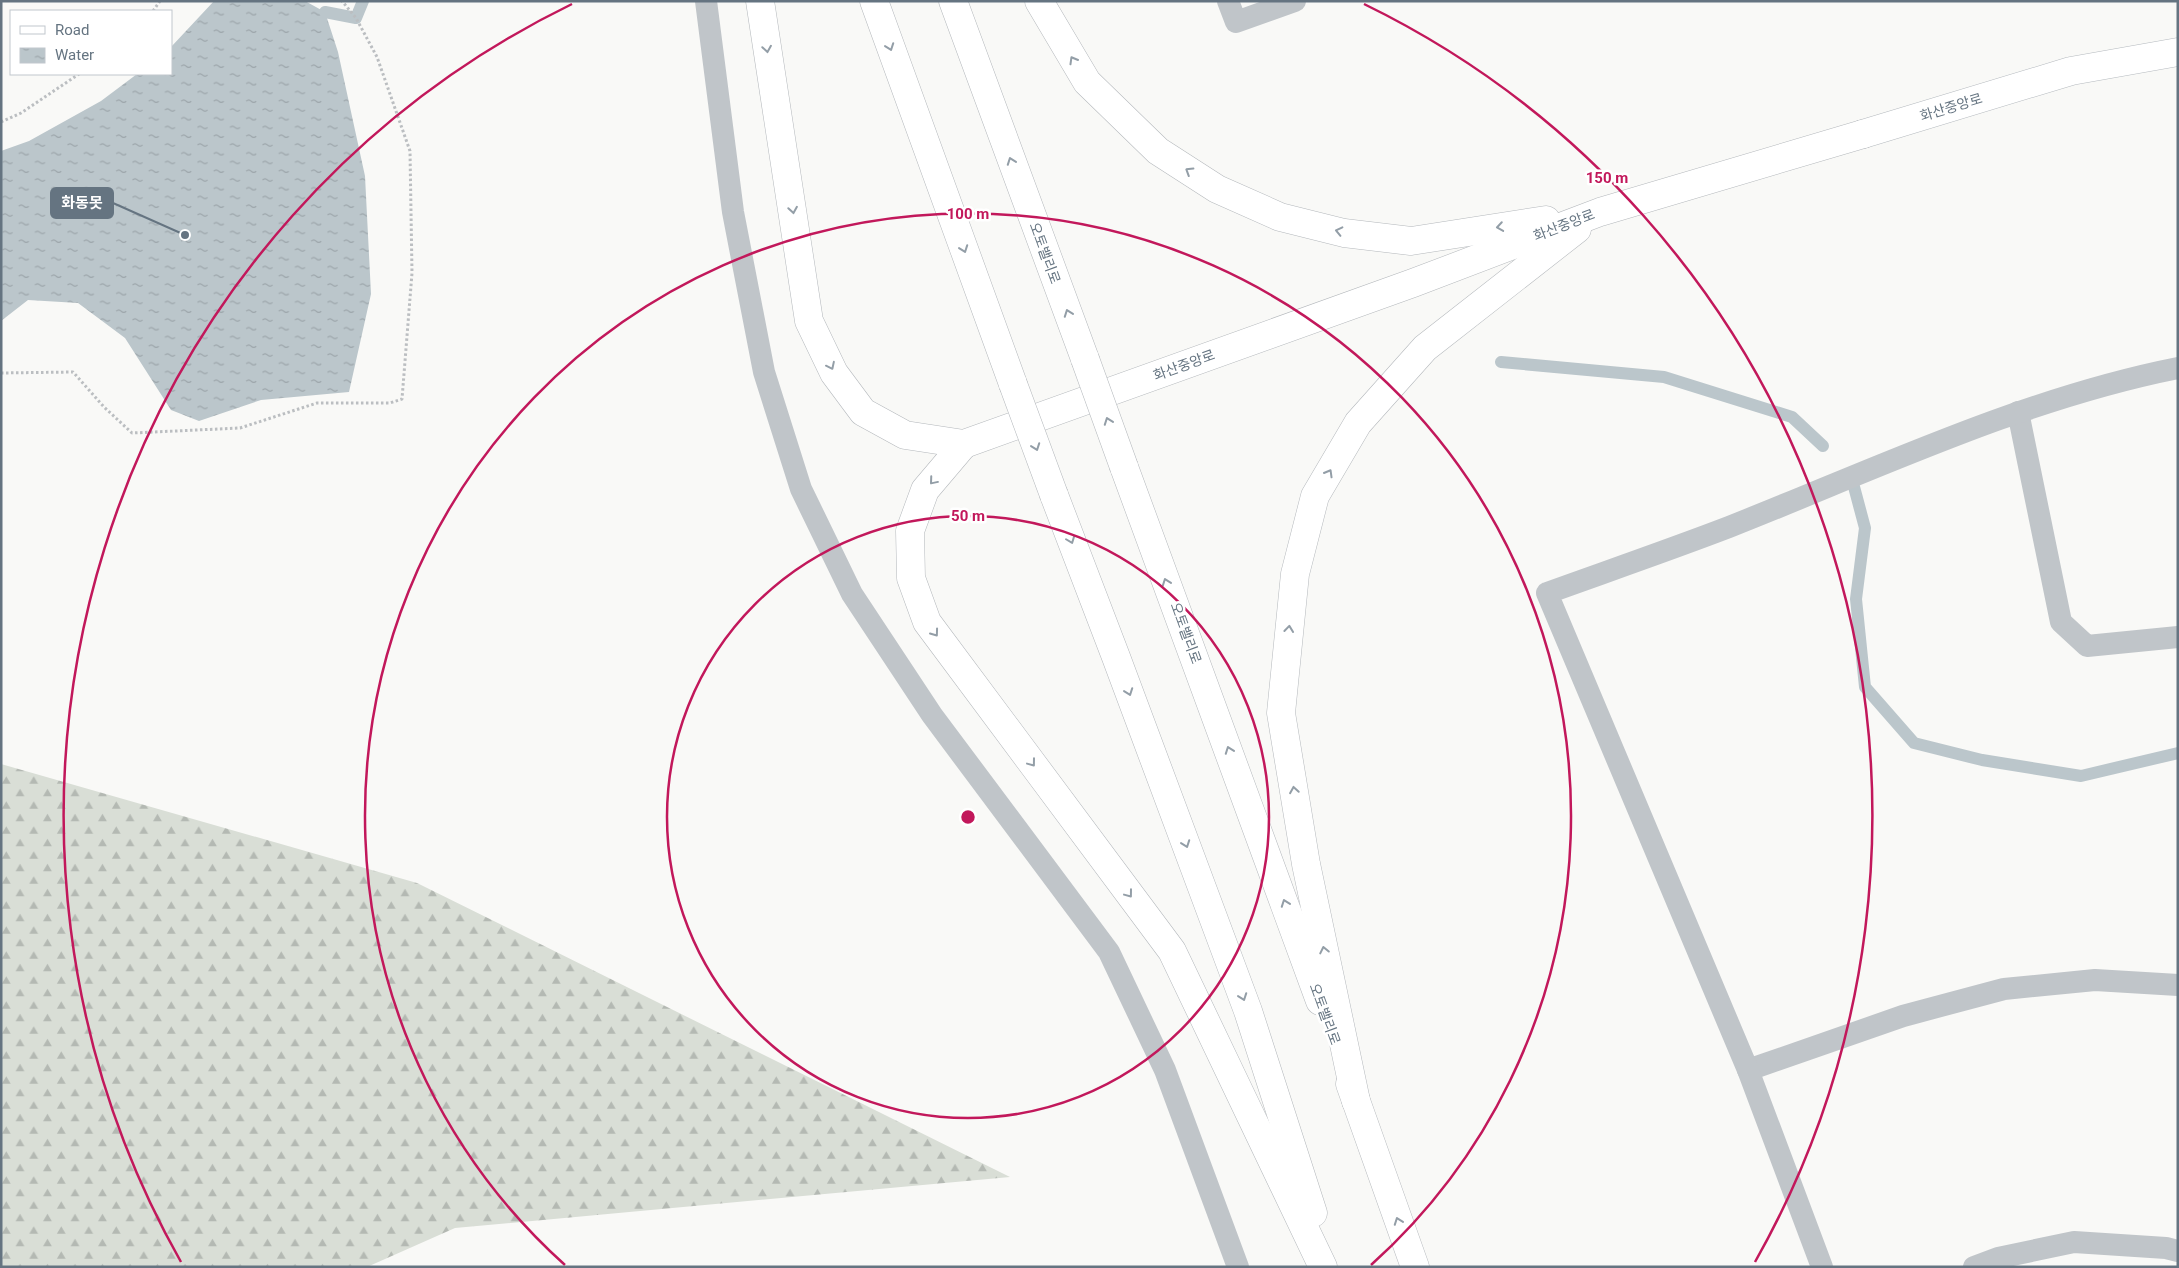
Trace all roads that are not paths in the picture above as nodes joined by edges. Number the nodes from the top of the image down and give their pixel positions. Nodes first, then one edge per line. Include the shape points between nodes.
1 (706, 1) edge
2 (760, 1) edge
3 (874, 1) edge
4 (953, 1) edge
5 (1040, 1) edge
6 (1228, 1) edge
7 (1295, 1) edge
8 (2178, 52) edge
9 (1600, 212) junction
10 (2178, 368) edge
11 (2018, 412) junction
12 (964, 444) junction
13 (2178, 637) edge
14 (2178, 985) edge
15 (1748, 1070) junction
16 (1356, 1100) junction
17 (2178, 1251) edge
18 (1238, 1267) edge
19 (1323, 1267) edge
20 (1330, 1267) edge
21 (1414, 1267) edge
22 (1822, 1267) edge
23 (1974, 1267) edge

1 - 18 lane via 733,212 764,372 800,489 852,594 921,699 1109,952 1164,1070
2 -> 12 main road via 809,321 834,373 863,412 905,435
3 -> 20 main road, bridge via 1012,384 1248,1011
16 -> 4 main road, 오토밸리로, bridge
9 -> 5 main road via 1411,241 1344,233 1280,217 1217,189 1158,152 1086,82
6 - 7 lane via 1236,22
8 - 9 main road, 화산중앙로 via 2071,71
9 - 12 main road, 화산중앙로 via 1413,283
16 -> 9 main road via 1306,864 1281,713 1295,574 1316,496 1358,423 1425,348
10 - 11 lane via 2124,378
11 - 13 lane via 2061,622 2087,646
11 - 15 lane via 1729,526 1547,593
12 -> 19 main road via 925,490 910,531 911,578 927,622 1172,950
14 - 15 lane via 2095,980 2004,989 1903,1016
15 - 22 lane
21 -> 16 main road, 오토밸리로
17 - 23 lane via 2074,1242 1998,1258

